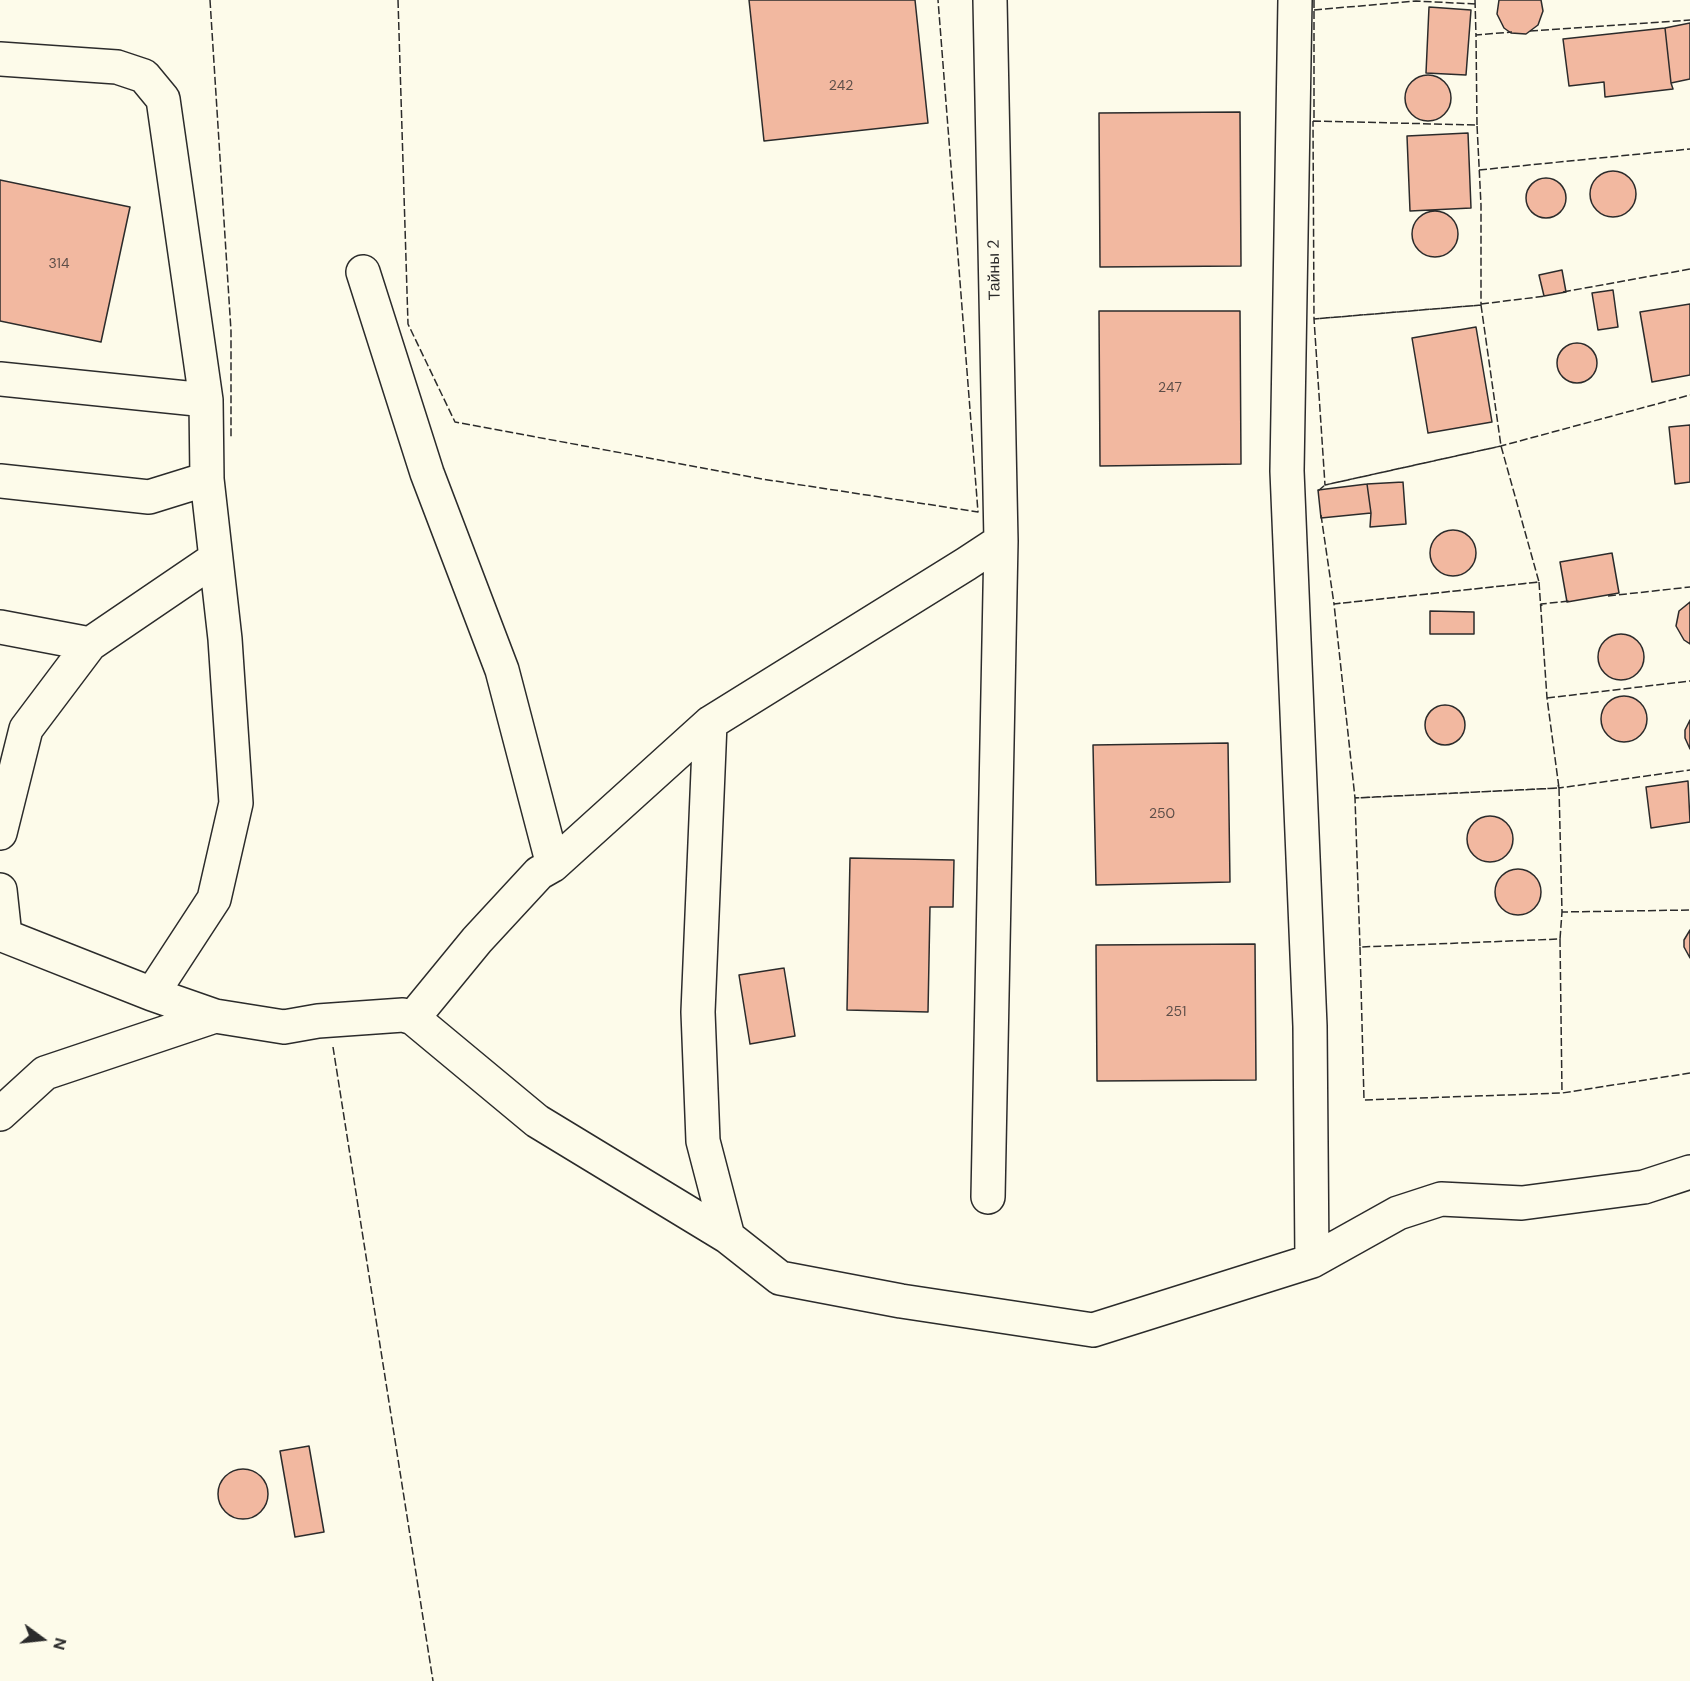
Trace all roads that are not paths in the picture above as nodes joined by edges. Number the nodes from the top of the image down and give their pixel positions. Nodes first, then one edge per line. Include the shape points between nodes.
1 (990, 0) edge
2 (1294, 0) edge
3 (0, 59) edge
4 (363, 272) dead end
5 (0, 379) edge
6 (206, 400) junction
7 (207, 479) junction
8 (0, 481) edge
9 (1001, 541) junction
10 (215, 559) junction
11 (0, 627) edge
12 (90, 644) junction
13 (710, 723) junction
14 (0, 833) edge
15 (553, 865) junction
16 (0, 890) edge
17 (2, 935) edge
18 (152, 994) junction
19 (215, 1016) junction
20 (412, 1018) junction
21 (0, 1114) edge
22 (1690, 1172) edge
23 (988, 1197) dead end
24 (728, 1237) junction
25 (1312, 1261) junction

1 - 9 street, Тайны 2
2 - 25 street via 1287,471 1310,1026
3 - 6 street via 117,67 144,76 163,99
4 - 15 street via 427,473 502,670
5 - 6 street
6 - 7 street
7 - 8 street via 149,497
7 - 10 street
9 - 13 street
9 - 23 street, Тайны 2
10 - 12 street
10 - 18 street via 225,639 236,803 214,899
11 - 12 street
12 - 14 street via 27,729
13 - 15 street
13 - 24 street via 698,1012 703,1141
15 - 20 street via 538,873
16 - 17 street
17 - 18 street
18 - 19 street
19 - 20 street via 284,1027 318,1021
19 - 21 street via 45,1073
20 - 24 street via 537,1120
22 - 25 street via 1644,1187 1522,1203 1441,1199 1398,1213
24 - 25 street via 780,1278 1093,1330

